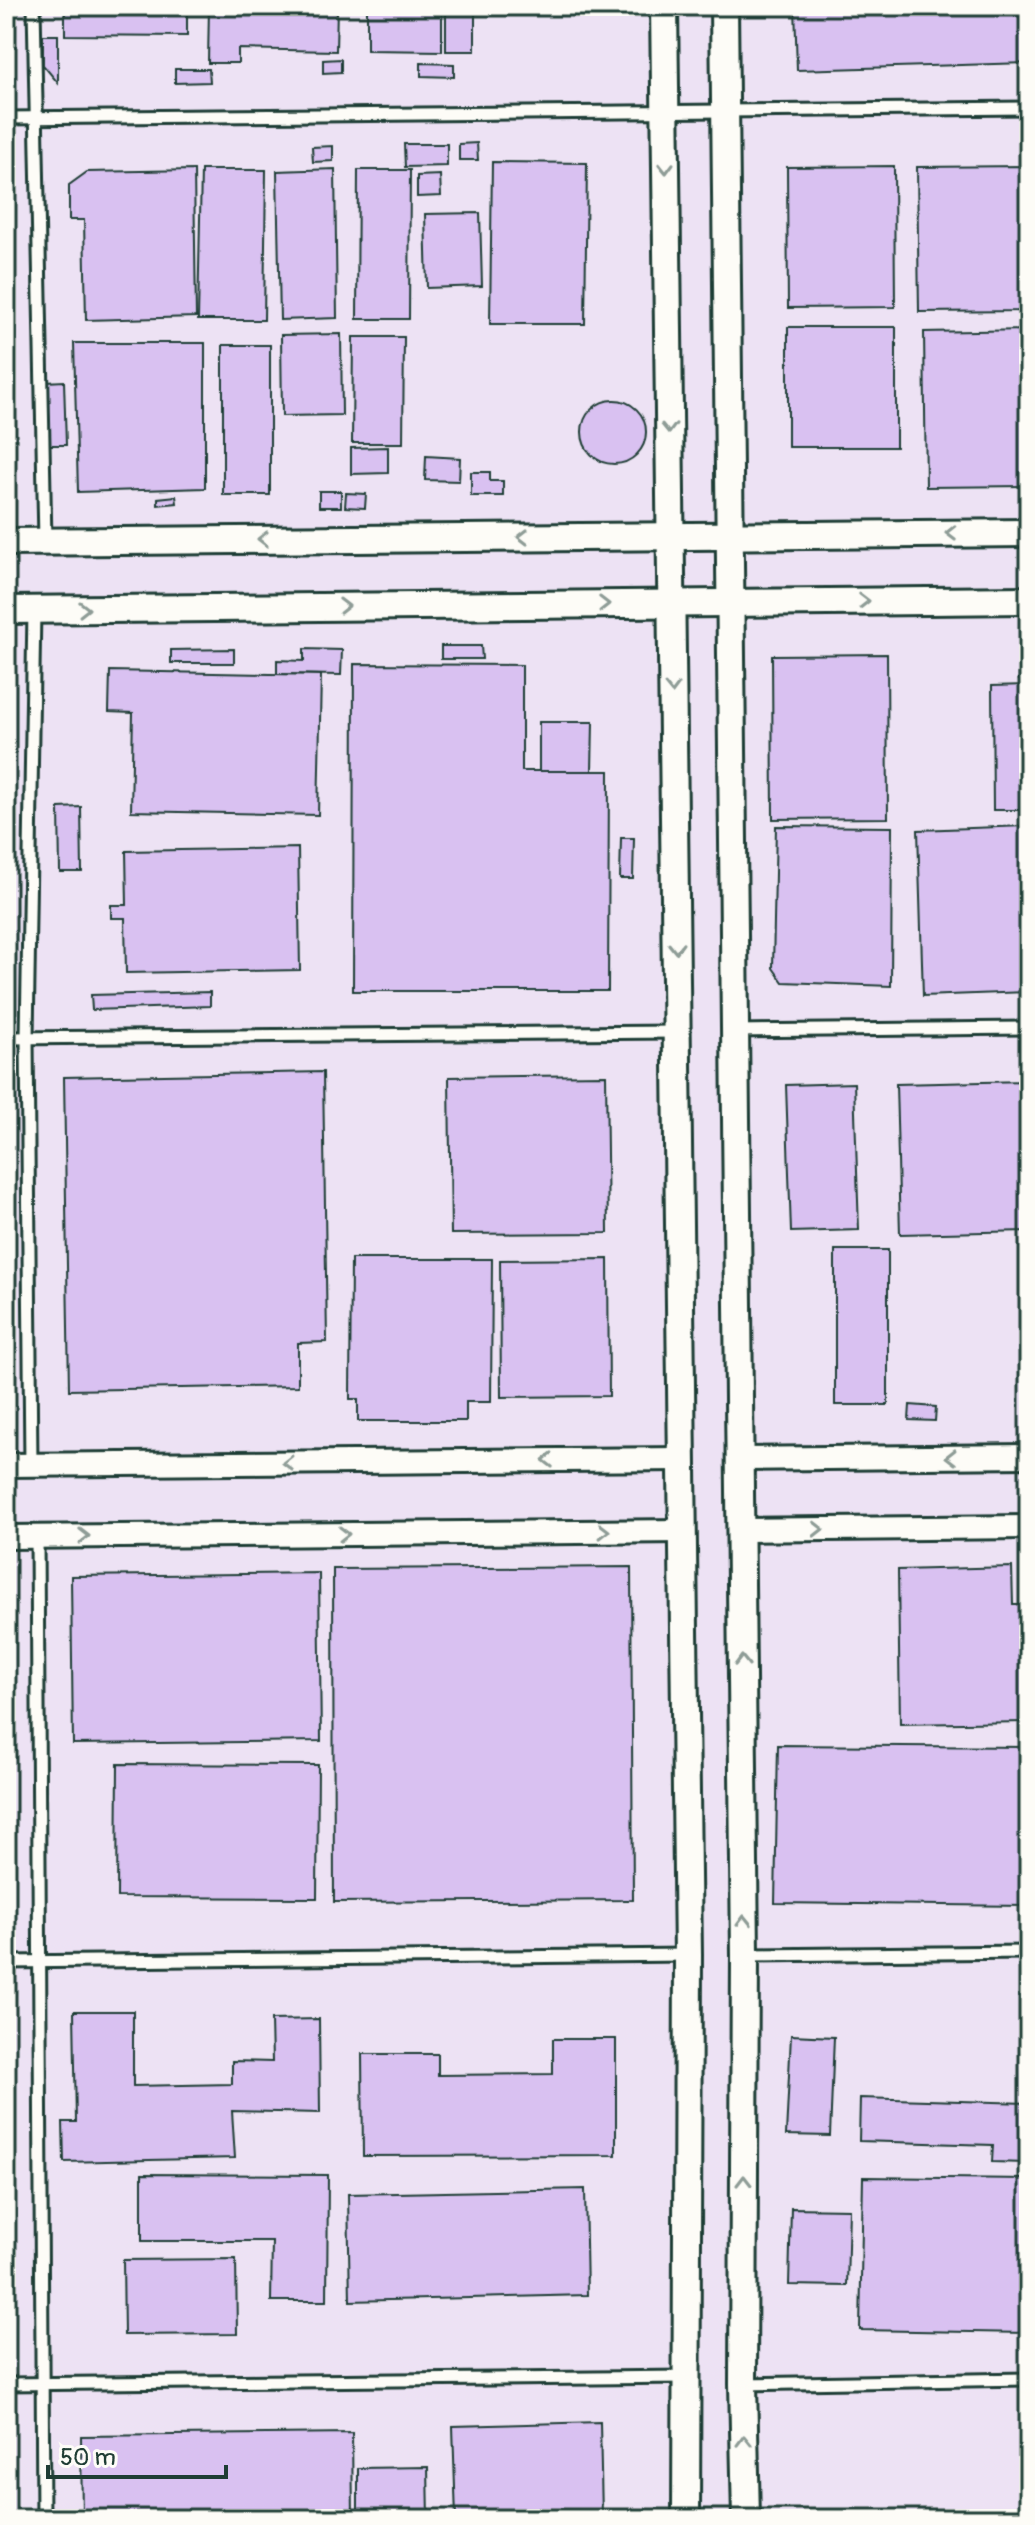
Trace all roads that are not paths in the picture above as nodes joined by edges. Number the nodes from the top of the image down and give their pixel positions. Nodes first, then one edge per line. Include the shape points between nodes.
1 (34, 6) edge
2 (664, 6) edge
3 (724, 6) edge
4 (1029, 108) edge
5 (665, 111) junction
6 (725, 111) junction
7 (37, 117) junction
8 (6, 118) edge
9 (1029, 533) edge
10 (671, 536) junction
11 (729, 536) junction
12 (45, 541) junction
13 (6, 542) edge
14 (1029, 600) edge
15 (671, 603) junction
16 (730, 603) junction
17 (34, 609) junction
18 (6, 610) edge
19 (1029, 1028) edge
20 (735, 1031) junction
21 (677, 1032) junction
22 (6, 1038) edge
23 (27, 1038) junction
24 (1029, 1456) edge
25 (682, 1459) junction
26 (739, 1459) junction
27 (6, 1465) edge
28 (31, 1465) junction
29 (1029, 1527) edge
30 (740, 1530) junction
31 (683, 1531) junction
32 (6, 1537) edge
33 (37, 1537) junction
34 (1029, 1952) edge
35 (688, 1955) junction
36 (745, 1955) junction
37 (6, 1962) edge
38 (40, 1962) junction
39 (685, 2377) junction
40 (1029, 2379) edge
41 (6, 2384) edge
42 (42, 2384) junction
43 (743, 2384) junction
44 (43, 2519) edge
45 (686, 2519) edge
46 (746, 2519) edge

1 - 7 lane
2 - 5 street
3 - 6 street
4 - 6 lane
5 - 6 lane
5 - 7 lane
5 -> 10 street
6 - 11 street
7 - 8 lane
7 - 12 lane
9 -> 11 street
10 - 11 street
10 -> 12 street
10 - 15 street
11 - 16 street
12 - 13 street
16 -> 14 street
15 - 16 street
17 -> 15 street
15 -> 21 street
16 - 20 street
17 - 18 street
17 - 23 lane
19 - 20 lane
20 - 26 street
21 - 23 lane
21 - 25 street
22 - 23 lane
23 - 28 lane
24 -> 26 street
25 -> 28 street
25 - 31 street
26 - 30 street
27 - 28 street
30 -> 29 street
36 -> 30 street
33 -> 31 street
31 - 35 street
32 - 33 street
33 - 38 lane
34 - 36 lane
35 - 38 lane
35 - 39 street
43 -> 36 street
37 - 38 lane
38 - 42 lane
39 - 42 lane
39 - 45 street
40 - 43 lane
41 - 42 lane
42 - 44 lane
46 -> 43 street

